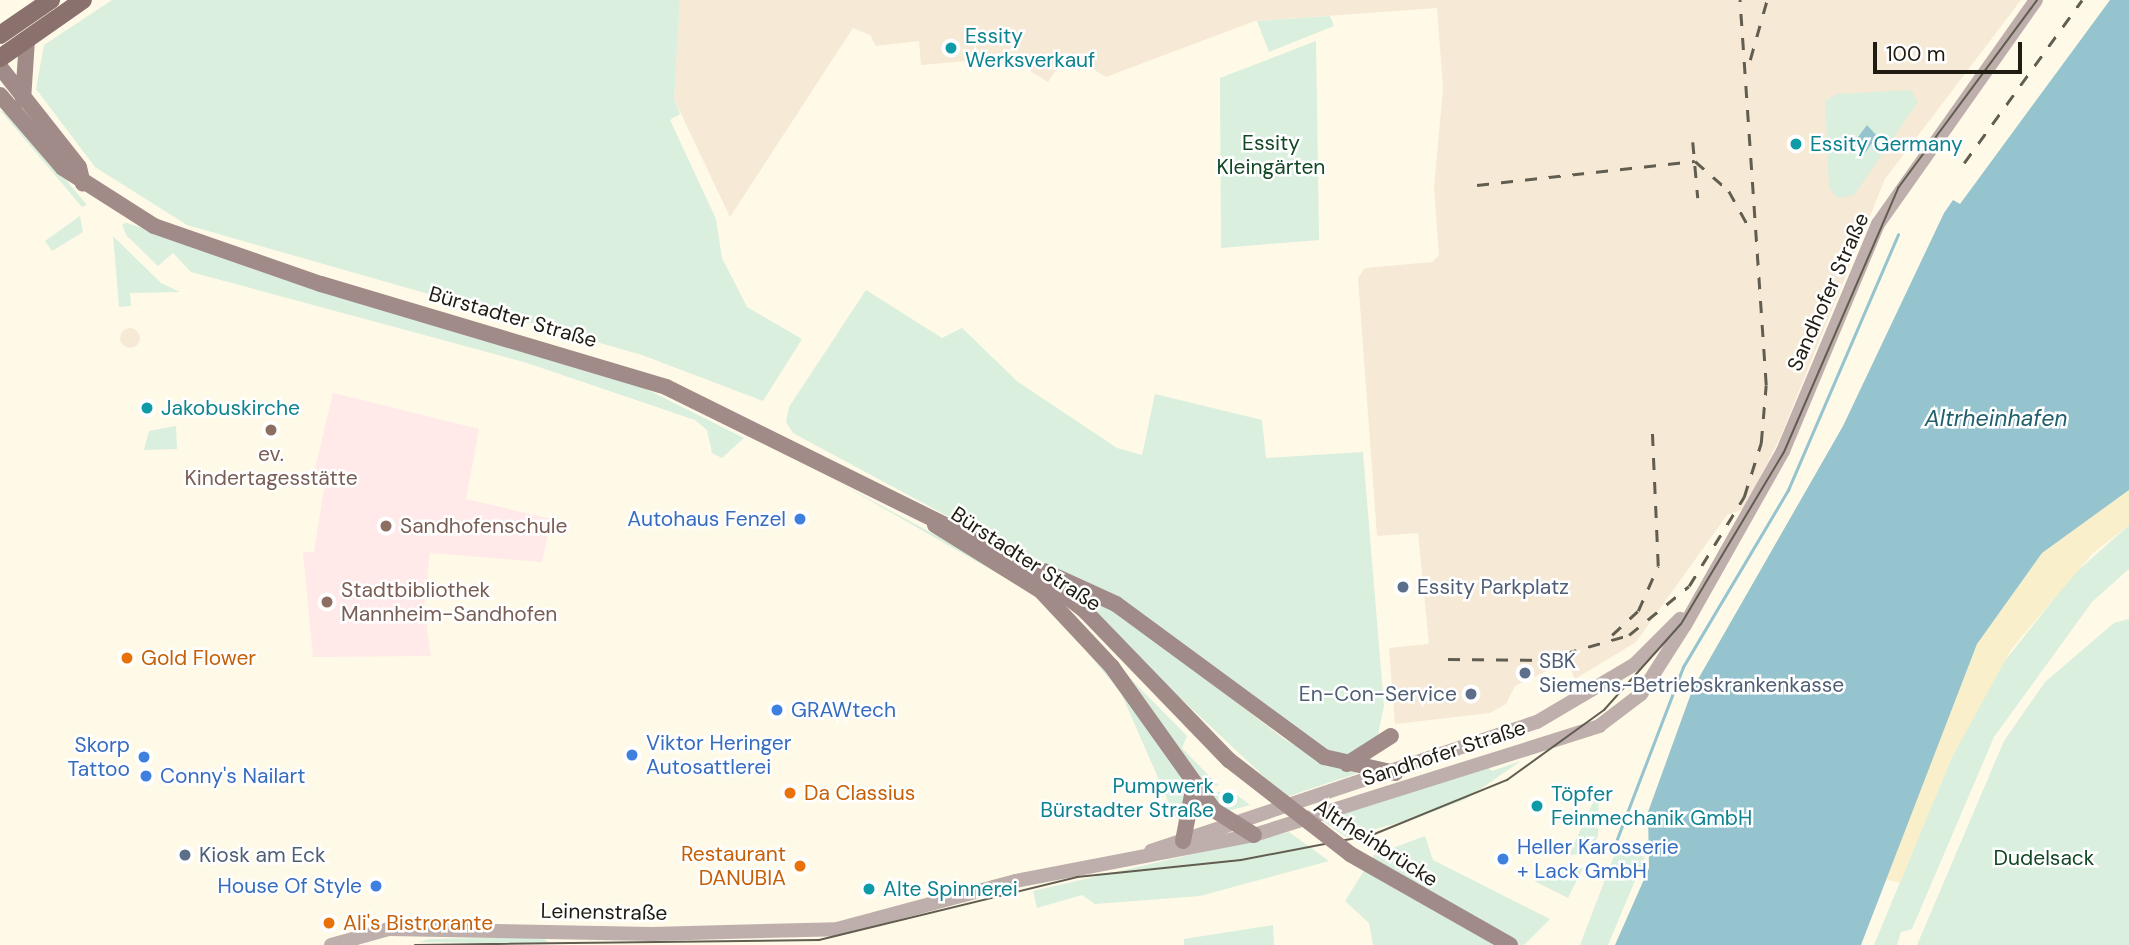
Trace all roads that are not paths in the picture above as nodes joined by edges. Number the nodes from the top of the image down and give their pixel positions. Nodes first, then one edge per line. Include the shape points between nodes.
1 (51, 0) edge
2 (83, 0) edge
3 (2036, 0) edge
4 (21, 21) junction
5 (0, 22) edge
6 (0, 36) edge
7 (27, 39) junction
8 (0, 58) edge
9 (0, 67) edge
10 (0, 95) edge
11 (11, 105) edge
12 (922, 515) junction
13 (1024, 564) junction
14 (1708, 582) junction
15 (1041, 591) junction
16 (1107, 637) junction
17 (1391, 736) dead end
18 (1229, 760) joint
19 (1347, 764) junction
20 (1397, 780) junction
21 (1194, 785) junction
22 (1235, 825) junction
23 (1254, 835) junction
24 (1183, 841) junction
25 (1123, 861) junction
26 (818, 930) joint
27 (331, 945) edge
28 (1510, 945) edge

1 - 4 main road
2 - 7 main road
3 - 14 street, Sandhofer Straße via 1878,224 1783,451
4 - 5 street
4 - 6 main road
7 - 8 main road
7 - 11 main road
9 - 11 main road, Bürstadter Straße
10 - 11 main road, Bürstadter Straße
11 - 12 main road, Bürstadter Straße via 83,184 176,236 666,387
12 - 13 main road, Bürstadter Straße
12 - 15 main road, Bürstadter Straße via 958,544
13 - 16 main road, Bürstadter Straße via 1084,610
13 - 19 main road via 1116,604 1287,735
14 - 20 street, Sandhofer Straße via 1656,647 1596,691
14 - 20 street, Sandhofer Straße via 1641,694 1618,715 1586,733
15 - 16 main road, Bürstadter Straße
15 - 21 main road via 1112,667
16 - 18 main road, Bürstadter Straße
17 - 19 main road
18 - 28 main road, Altrheinbrücke, bridge via 1350,854
19 - 20 main road
20 - 22 street, Sandhofer Straße
20 - 23 street, Sandhofer Straße
21 - 22 main road
21 - 24 main road
22 - 23 main road
22 - 24 street, Sandhofer Straße
23 - 25 street, Sandhofer Straße
24 - 25 street, Sandhofer Straße
25 - 26 street, Sandhofer Straße
26 - 27 street, Leinenstraße via 389,929

